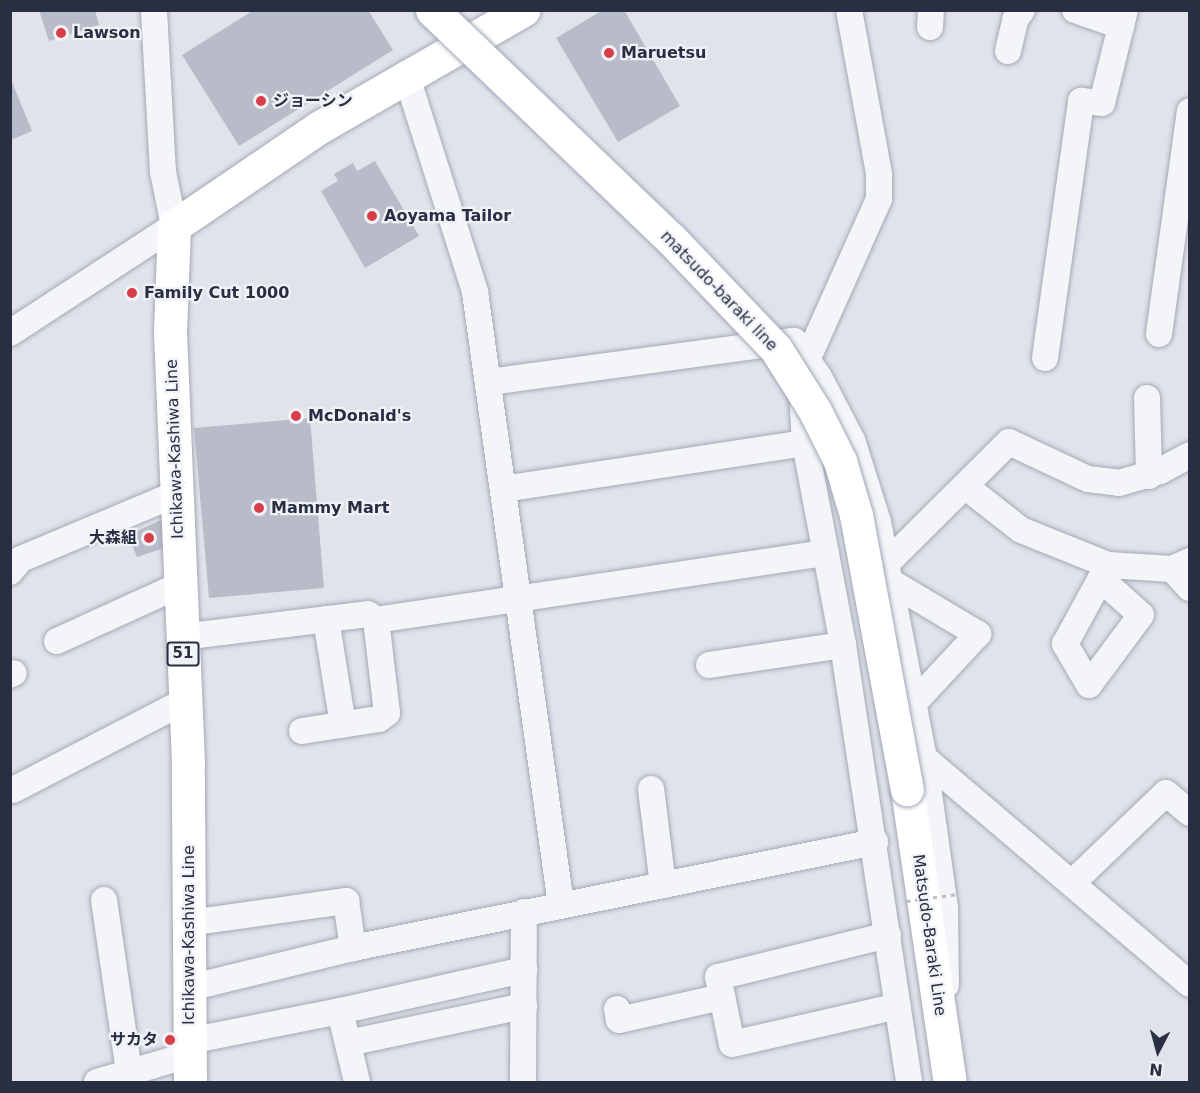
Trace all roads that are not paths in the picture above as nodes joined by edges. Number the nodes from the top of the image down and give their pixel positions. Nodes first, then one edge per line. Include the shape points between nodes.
1 (154, 10) edge
2 (432, 10) edge
3 (524, 10) edge
4 (849, 10) edge
5 (1022, 10) edge
6 (1075, 10) edge
7 (1123, 18) edge
8 (1008, 51) dead end
9 (406, 75) junction
10 (1189, 125) edge
11 (174, 226) junction
12 (10, 333) edge
13 (1159, 334) dead end
14 (1045, 358) dead end
15 (807, 360) junction
16 (489, 382) junction
17 (1147, 398) dead end
18 (805, 443) junction
19 (1190, 455) edge
20 (1149, 476) junction
21 (965, 486) junction
22 (504, 489) junction
23 (176, 494) junction
24 (878, 522) junction
25 (825, 548) junction
26 (1181, 565) edge
27 (10, 572) edge
28 (888, 572) junction
29 (180, 585) junction
30 (1190, 588) edge
31 (519, 596) junction
32 (326, 619) junction
33 (376, 620) junction
34 (183, 637) junction
35 (57, 641) dead end
36 (843, 645) junction
37 (710, 665) dead end
38 (185, 701) junction
39 (913, 704) junction
40 (343, 725) junction
41 (302, 731) dead end
42 (924, 758) junction
43 (651, 789) dead end
44 (13, 790) dead end
45 (966, 791) junction
46 (918, 798) junction
47 (1190, 813) edge
48 (875, 842) junction
49 (1072, 883) junction
50 (663, 885) junction
51 (104, 900) dead end
52 (561, 905) junction
53 (524, 912) junction
54 (189, 923) junction
55 (888, 936) junction
56 (353, 948) junction
57 (524, 970) junction
58 (1190, 984) edge
59 (189, 988) junction
60 (722, 997) junction
61 (524, 1006) junction
62 (898, 1006) junction
63 (617, 1009) dead end
64 (340, 1011) junction
65 (348, 1043) junction
66 (189, 1060) edge
67 (129, 1071) junction
68 (97, 1083) edge
69 (357, 1083) edge
70 (523, 1083) edge
71 (909, 1083) edge
72 (950, 1083) edge

1 - 11 street via 163,172
2 - 46 main road, matsudo-baraki line, bridge via 678,246 776,349 815,411 840,461 856,515
3 - 9 main road
4 - 15 street via 879,174 879,199
5 - 8 street via 1015,20
6 - 7 street
7 - 14 street via 1102,103 1081,101
9 - 11 main road via 318,128
9 - 16 street via 475,292
10 - 13 street
11 - 12 street
11 - 23 main road, Ichikawa-Kashiwa Line / 51 via 170,331
15 - 16 street via 794,341
15 - 18 street via 802,391
15 - 24 street via 852,440
16 - 22 street
17 - 20 street
18 - 22 street
18 - 25 street
19 - 20 street
20 - 21 street via 1119,483 1088,479 1009,442
21 - 26 street via 1021,530 1105,572
21 - 28 street
22 - 31 street
23 - 27 street via 21,559
23 - 29 main road, Ichikawa-Kashiwa Line / 51
24 - 25 street
24 - 28 street
25 - 31 street
25 - 36 street
26 - 30 street
28 - 39 street
28 - 39 street via 978,634
29 - 34 main road, Ichikawa-Kashiwa Line / 51
29 - 35 street
31 - 33 street
31 - 52 street
32 - 33 street via 368,614
32 - 34 street
32 - 40 street
33 - 40 street via 387,713 379,719
34 - 38 main road, Ichikawa-Kashiwa Line / 51
36 - 37 street
36 - 48 street
38 - 44 street
38 - 54 main road, Ichikawa-Kashiwa Line / 51
39 - 42 street
40 - 41 street
42 - 45 street
42 - 46 street
43 - 50 street
45 - 46 street
45 - 49 street
46 - 72 main road, Matsudo-Baraki Line
47 - 49 street via 1166,793
48 - 50 street
48 - 55 street
49 - 58 street
50 - 52 street
51 - 67 street
52 - 53 street
53 - 56 street
53 - 57 street
54 - 56 street via 346,901
54 - 59 main road, Ichikawa-Kashiwa Line / 51
55 - 60 street via 718,977
55 - 62 street
56 - 59 street
57 - 61 street
57 - 64 street
59 - 66 main road, Ichikawa-Kashiwa Line / 51
60 - 62 street via 732,1044
60 - 63 street via 619,1020
61 - 65 street
61 - 70 street
62 - 71 street
64 - 65 street
64 - 66 street
65 - 69 street
66 - 67 street
67 - 68 street

